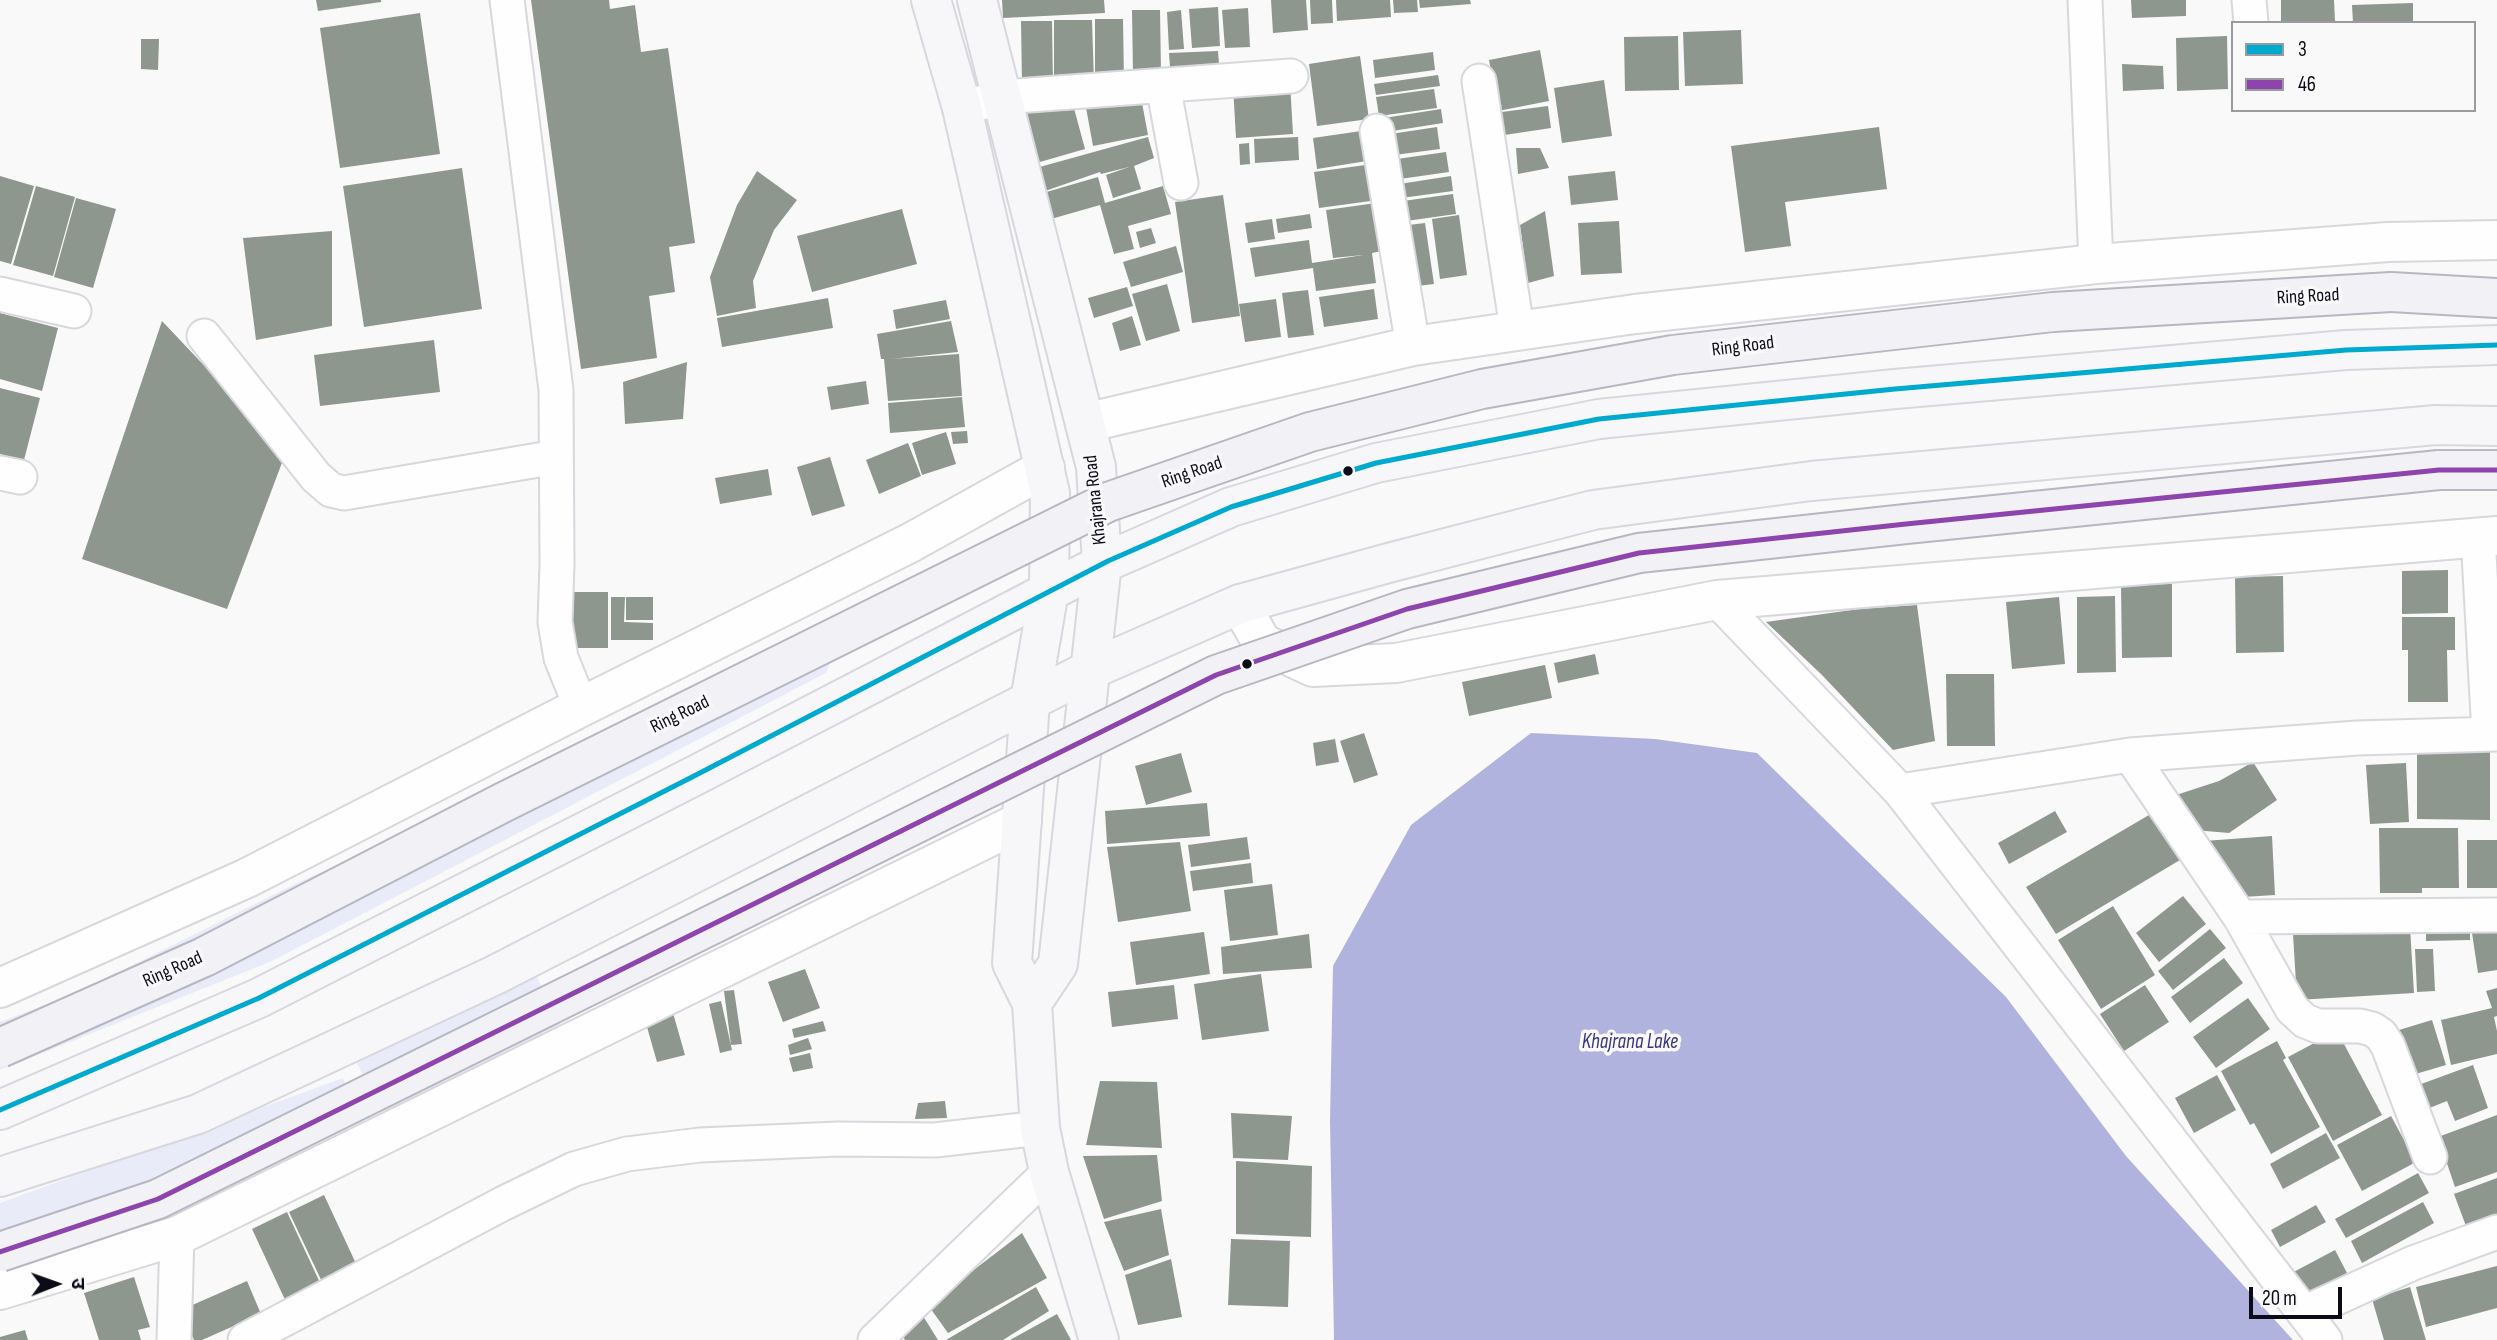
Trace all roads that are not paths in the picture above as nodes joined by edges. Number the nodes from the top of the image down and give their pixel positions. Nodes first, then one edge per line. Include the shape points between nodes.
1 (507, 0) edge
2 (931, 0) edge
3 (976, 0) edge
4 (2085, 0) edge
5 (2249, 0) edge
6 (2251, 21) edge
7 (1291, 76) dead end
8 (1479, 81) dead end
9 (1163, 85) junction
10 (1002, 97) junction
11 (961, 108) junction
12 (1377, 131) dead end
13 (1181, 183) dead end
14 (2497, 240) edge
15 (2096, 264) junction
16 (0, 294) edge
17 (2497, 298) edge
18 (74, 311) dead end
19 (1517, 329) junction
20 (204, 335) dead end
21 (2497, 345) edge
22 (1413, 346) junction
23 (1085, 423) junction
24 (2497, 426) edge
25 (556, 457) junction
26 (1045, 468) junction
27 (2497, 470) edge
28 (2487, 536) edge
29 (1102, 563) junction
30 (1049, 591) junction
31 (1717, 600) junction
32 (1240, 604) junction
33 (1091, 669) junction
34 (1030, 701) junction
35 (581, 707) junction
36 (2493, 734) edge
37 (2130, 755) junction
38 (1900, 791) junction
39 (1021, 821) junction
40 (2497, 915) edge
41 (2240, 917) junction
42 (0, 988) edge
43 (1032, 1003) junction
44 (0, 1048) edge
45 (0, 1110) edge
46 (1040, 1128) junction
47 (2430, 1157) dead end
48 (1049, 1172) junction
49 (0, 1177) edge
50 (2497, 1232) edge
51 (177, 1236) junction
52 (0, 1252) edge
53 (0, 1290) edge
54 (2304, 1313) junction
55 (174, 1340) edge
56 (244, 1340) edge
57 (875, 1340) edge
58 (1099, 1340) edge
59 (2325, 1340) edge

1 - 25 street via 556,390
2 - 11 main road
3 - 10 main road, Khajrana Road
4 - 15 street
5 - 6 street
7 - 9 street
8 - 19 street
9 - 10 street
9 - 13 street
10 - 11 street
10 - 23 main road, Khajrana Road
11 - 26 main road
12 - 22 street
14 - 15 street via 2388,242
15 - 19 street
16 - 18 street
17 - 44 main road, Ring Road, bridge via 2390,292 2053,312 1673,355 1482,389 1310,432 1108,502 204,957
19 - 22 street
20 - 25 street via 331,490 344,493
21 - 29 main road via 2346,350 1895,388 1599,419 1377,463 1231,508
22 - 23 street
23 - 29 main road, Khajrana Road via 1096,467
24 - 32 main road via 2436,425 1811,481 1593,510
25 - 35 street via 555,622 561,658
26 - 30 main road via 1050,494
26 - 35 street via 910,543
27 - 52 main road, bridge via 2439,470 1639,554 1407,609 1216,675 158,1199
28 - 31 street
28 - 36 street
29 - 30 main road
29 - 33 main road, Khajrana Road
30 - 34 main road
30 - 45 main road via 259,998
31 - 32 street via 1396,663 1313,667 1262,643
31 - 38 street
32 - 33 main road
33 - 34 main road
33 - 43 main road, Khajrana Road via 1058,964
34 - 39 main road
34 - 49 main road via 495,975 198,1114
35 - 42 street via 247,878
36 - 37 street via 2357,738
37 - 38 street
37 - 41 street
38 - 54 street
39 - 43 main road via 1012,962
39 - 51 street
40 - 41 street
41 - 47 street via 2292,1009 2305,1021 2318,1026 2360,1026 2381,1035
43 - 46 main road
46 - 48 main road
46 - 56 street via 934,1140 700,1144 627,1154 574,1168
48 - 57 street
48 - 58 main road
50 - 54 street via 2413,1263
51 - 53 street
51 - 55 street
54 - 59 street

